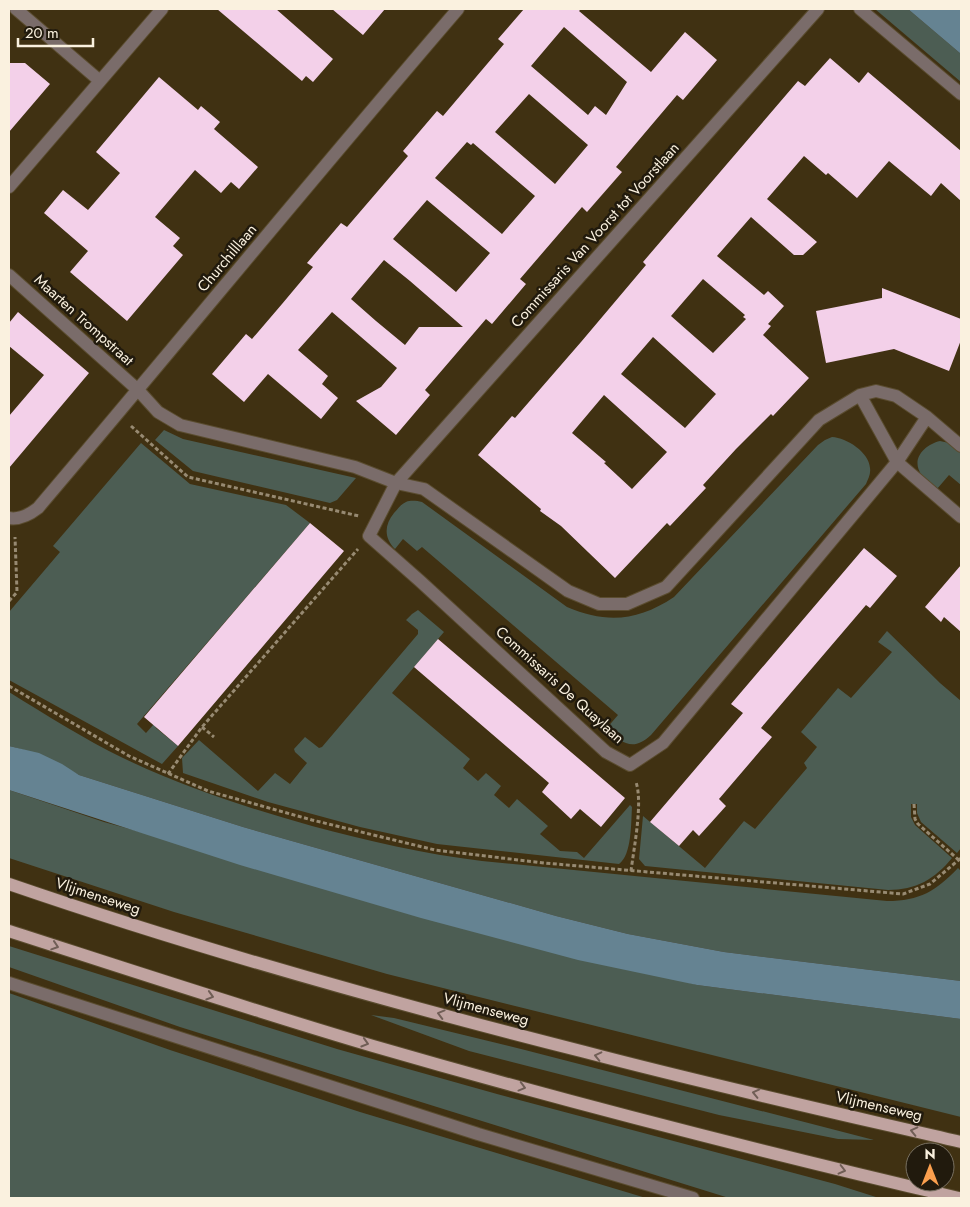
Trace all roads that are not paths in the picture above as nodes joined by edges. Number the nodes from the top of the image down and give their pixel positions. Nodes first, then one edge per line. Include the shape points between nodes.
1 (16, 9) edge
2 (162, 9) edge
3 (458, 9) edge
4 (818, 9) edge
5 (860, 9) edge
6 (100, 81) junction
7 (961, 94) edge
8 (9, 188) edge
9 (9, 275) edge
10 (138, 390) junction
11 (860, 394) junction
12 (927, 418) junction
13 (961, 446) edge
14 (897, 462) junction
15 (396, 483) junction
16 (961, 517) edge
17 (12, 518) edge
18 (9, 884) edge
19 (9, 931) edge
20 (9, 983) edge
21 (961, 1142) edge
22 (693, 1198) edge
23 (958, 1198) edge

1 - 6 street
2 - 6 street
3 - 10 street, Churchilllaan via 353,130
4 - 15 street, Commissaris Van Voorst tot Voorstlaan
5 - 7 street
6 - 8 street
9 - 10 street, Maarten Trompstraat
10 - 15 street via 158,412 180,424 356,467
10 - 17 street, Churchilllaan via 38,508 28,516
11 - 12 street via 876,391 896,396
11 - 14 street
11 - 15 street via 819,420 666,587 627,604 599,604 568,591 424,489
12 - 13 street
12 - 14 street
14 - 15 street, Commissaris De Quaylaan via 662,743 630,765 606,752 369,536
14 - 16 street
21 -> 18 main road, Vlijmenseweg via 586,1053 371,996
19 -> 23 main road via 373,1046 592,1106
20 - 22 street via 478,1134

